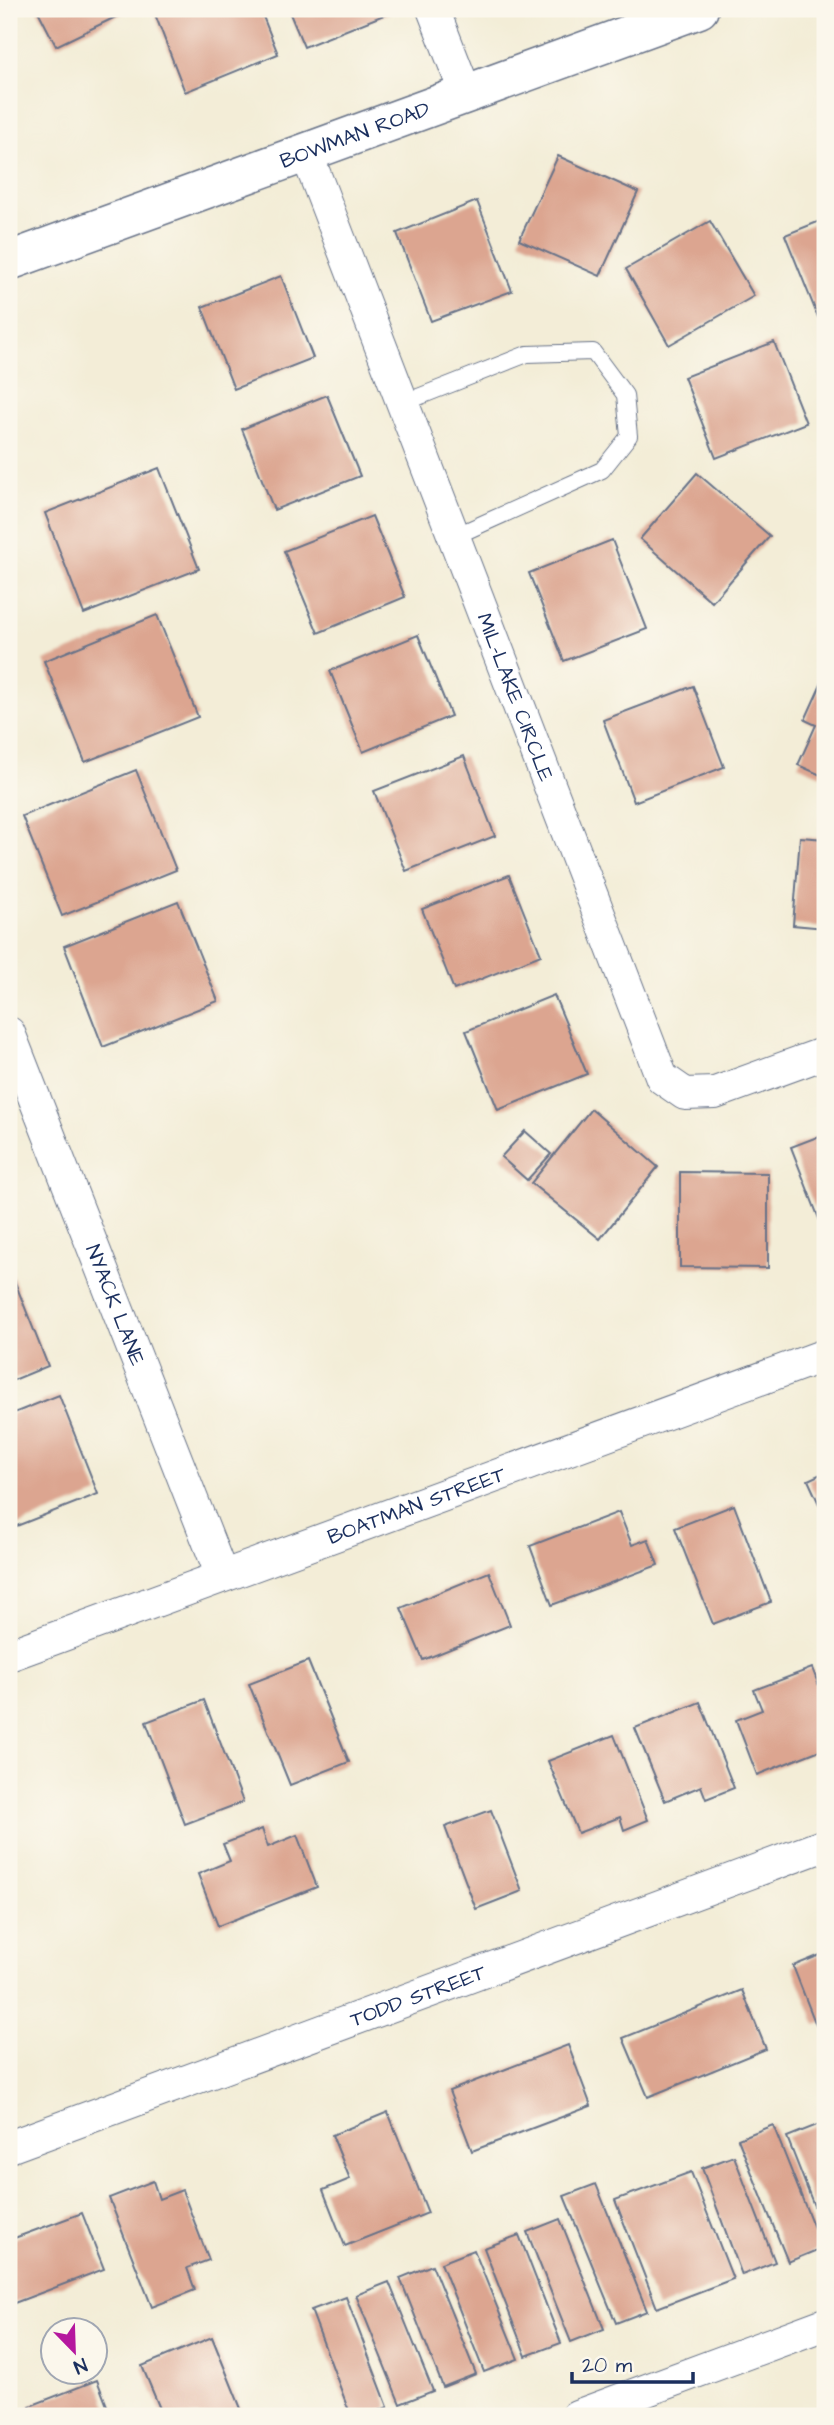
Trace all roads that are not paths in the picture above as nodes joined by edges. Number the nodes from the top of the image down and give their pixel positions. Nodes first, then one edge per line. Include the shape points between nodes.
1 (433, 9) edge
2 (699, 9) edge
3 (466, 94) junction
4 (306, 152) junction
5 (9, 261) edge
6 (402, 403) junction
7 (453, 537) junction
8 (9, 1033) edge
9 (825, 1053) edge
10 (825, 1355) edge
11 (222, 1576) junction
12 (9, 1655) edge
13 (825, 1845) edge
14 (9, 2147) edge
15 (825, 2324) edge
16 (577, 2416) edge

1 - 3 street
2 - 3 street, BOWMAN ROAD
3 - 4 street, BOWMAN ROAD
4 - 5 street, BOWMAN ROAD
4 - 6 street, MIL-LAKE CIRCLE
6 - 7 street, MIL-LAKE CIRCLE
6 - 7 lane via 527,354 593,352 625,395 628,436 602,470
7 - 9 street, MIL-LAKE CIRCLE via 662,1078 685,1094 715,1093
8 - 11 street, NYACK LANE
10 - 11 street, BOATMAN STREET
11 - 12 street, BOATMAN STREET
13 - 14 street, TODD STREET
15 - 16 street

